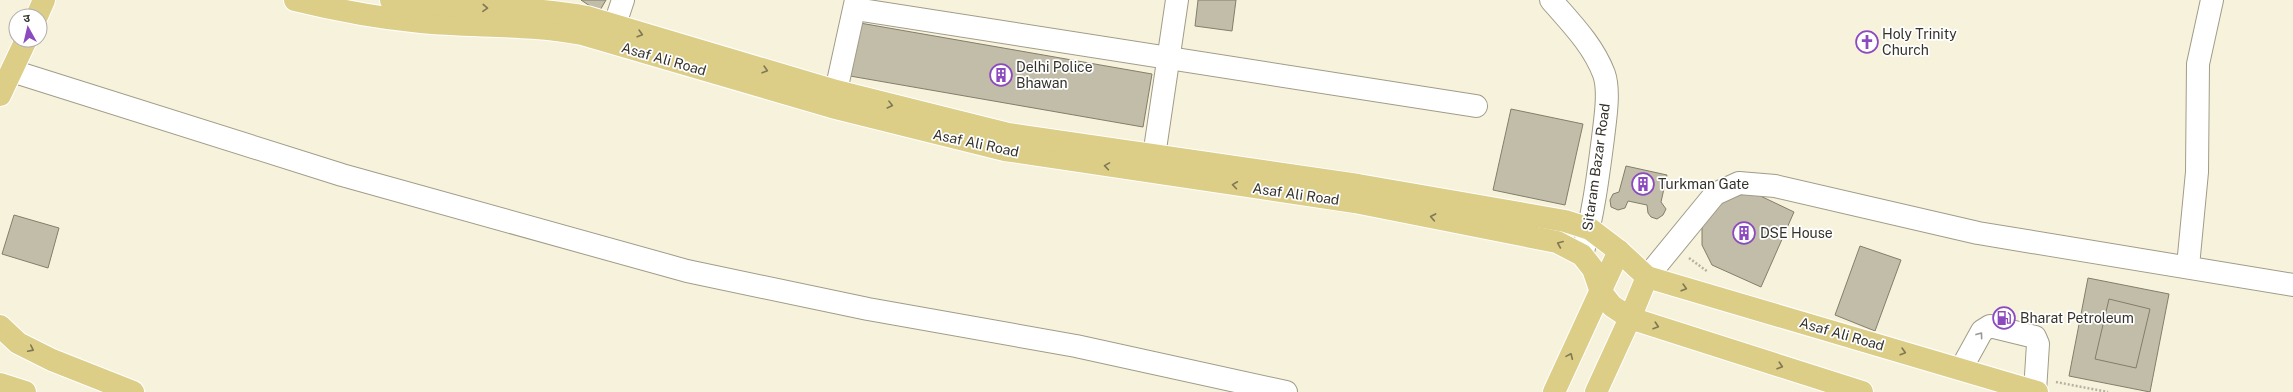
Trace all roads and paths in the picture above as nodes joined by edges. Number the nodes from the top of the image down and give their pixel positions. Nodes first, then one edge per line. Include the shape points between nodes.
1 (295, 0) edge
2 (391, 0) edge
3 (623, 0) edge
4 (1177, 0) edge
5 (1551, 0) edge
6 (2212, 0) edge
7 (856, 4) edge
8 (563, 6) edge
9 (911, 9) edge
10 (614, 27) junction
11 (22, 48) edge
12 (1170, 59) junction
13 (12, 71) junction
14 (836, 91) junction
15 (0, 95) edge
16 (1476, 106) dead end
17 (1154, 156) junction
18 (1590, 229) junction
19 (1619, 251) junction
20 (1582, 255) junction
21 (2188, 266) junction
22 (1647, 276) junction
23 (2293, 285) edge
24 (1601, 292) junction
25 (1630, 318) junction
26 (0, 326) edge
27 (1960, 369) junction
28 (1, 385) edge
29 (25, 392) edge
30 (133, 392) edge
31 (1286, 392) edge
32 (1554, 392) edge
33 (1596, 392) edge
34 (1862, 392) edge
35 (2036, 392) edge

20 -> 1 main road, Asaf Ali Road via 1556,242 1355,202 1005,150 832,107 559,29 421,22 334,10
2 -> 8 main road, Asaf Ali Road via 423,4
3 - 10 street
4 - 12 street
5 - 18 street, Sitaram Bazar Road via 1589,44 1605,75 1606,106
6 - 21 street via 2198,64 2197,172
7 - 9 street
7 - 14 street
8 - 10 main road, Asaf Ali Road
9 - 12 street
10 -> 14 main road, Asaf Ali Road
11 - 13 main road
12 - 16 street
12 - 17 street
13 - 15 main road
13 - 31 street via 342,175 688,271 868,308 1076,346
14 -> 17 main road, Asaf Ali Road via 1008,134
17 - 18 main road, Asaf Ali Road via 1358,185 1565,221
18 - 19 main road, Asaf Ali Road
18 - 20 street, Sitaram Bazar Road
19 - 22 main road, Asaf Ali Road
19 - 24 main road
20 - 24 main road, Asaf Ali Road via 1593,269
21 - 22 street via 1978,233 1775,186 1739,183 1715,194
21 - 23 street
22 - 25 main road
22 -> 27 main road, Asaf Ali Road
24 - 25 main road, Asaf Ali Road via 1612,306
32 -> 24 main road
25 - 33 main road
25 -> 34 main road, Asaf Ali Road
26 -> 30 main road via 18,343 52,360
27 - 35 main road, Asaf Ali Road
27 -> 35 street via 1982,331 1990,326 2028,334 2036,337 2038,344
28 - 29 main road

